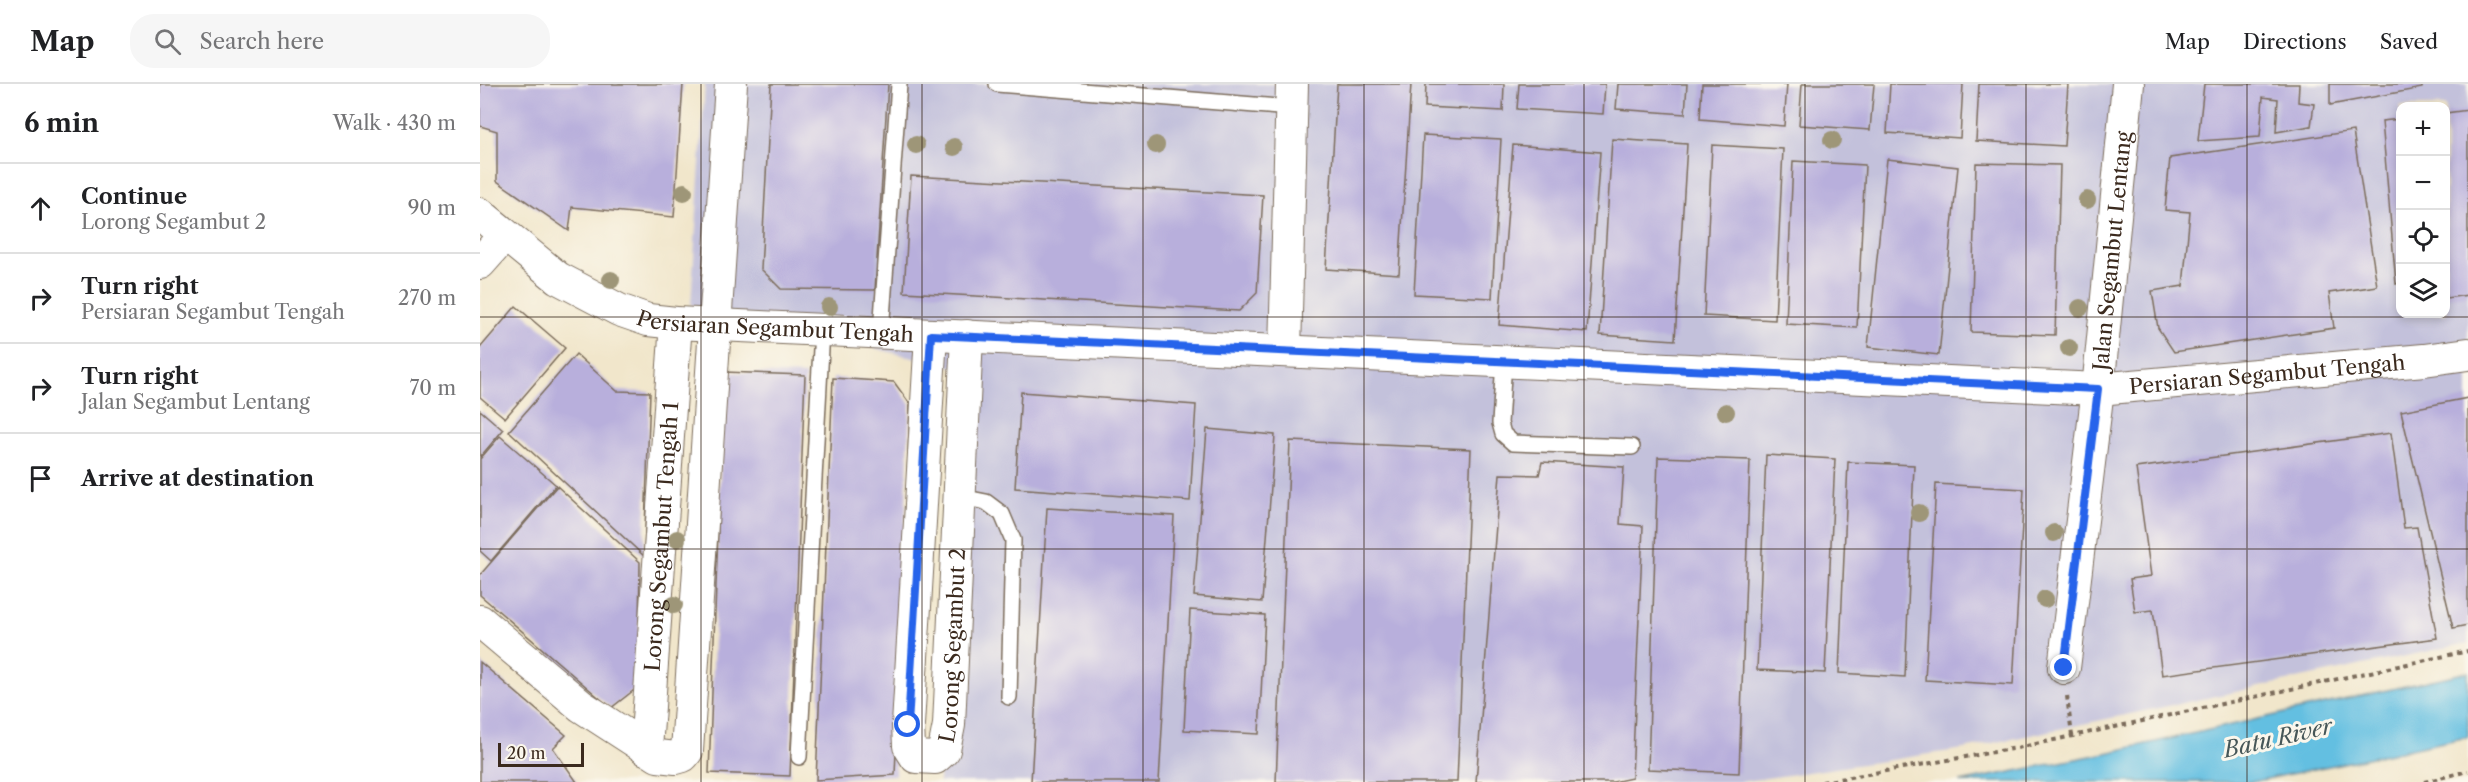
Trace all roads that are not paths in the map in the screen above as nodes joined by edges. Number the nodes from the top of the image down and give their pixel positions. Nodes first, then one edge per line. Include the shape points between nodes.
1 (731, 84) edge
2 (899, 84) edge
3 (997, 84) edge
4 (2128, 84) edge
5 (1292, 96) edge
6 (480, 214) edge
7 (504, 236) junction
8 (480, 263) edge
9 (676, 323) junction
10 (716, 325) junction
11 (822, 330) junction
12 (881, 332) junction
13 (931, 335) junction
14 (967, 336) junction
15 (1285, 351) junction
16 (2468, 354) edge
17 (1504, 361) junction
18 (2098, 389) junction
19 (1632, 447) dead end
20 (961, 497) junction
21 (480, 621) edge
22 (2064, 668) road end
23 (1009, 697) dead end
24 (646, 749) junction
25 (799, 757) dead end

1 - 10 street
2 - 12 lane
3 - 5 lane
4 - 18 street, Jalan Segambut Lentang
5 - 15 street
6 - 7 street, Persiaran Segambut Tengah
7 - 8 street
7 - 9 street, Persiaran Segambut Tengah via 558,278 619,310 648,320
9 - 10 street, Persiaran Segambut Tengah
9 - 24 street, Lorong Segambut Tengah 1
10 - 11 street, Persiaran Segambut Tengah
10 - 24 street via 687,751 676,758 658,756
11 - 12 street, Persiaran Segambut Tengah
11 - 25 lane
12 - 13 street, Persiaran Segambut Tengah
13 - 14 street, Persiaran Segambut Tengah
13 - 20 street, Lorong Segambut 2 via 908,725 909,746 916,757 935,758 944,750 949,725
14 - 15 street, Persiaran Segambut Tengah
14 - 20 street, Lorong Segambut 2
15 - 17 street, Persiaran Segambut Tengah
16 - 18 street, Persiaran Segambut Tengah
17 - 18 street, Persiaran Segambut Tengah
17 - 19 lane via 1500,423 1503,434 1513,443
18 - 22 street, Jalan Segambut Lentang
20 - 23 lane via 986,502 1002,514 1013,540
21 - 24 street via 581,706

